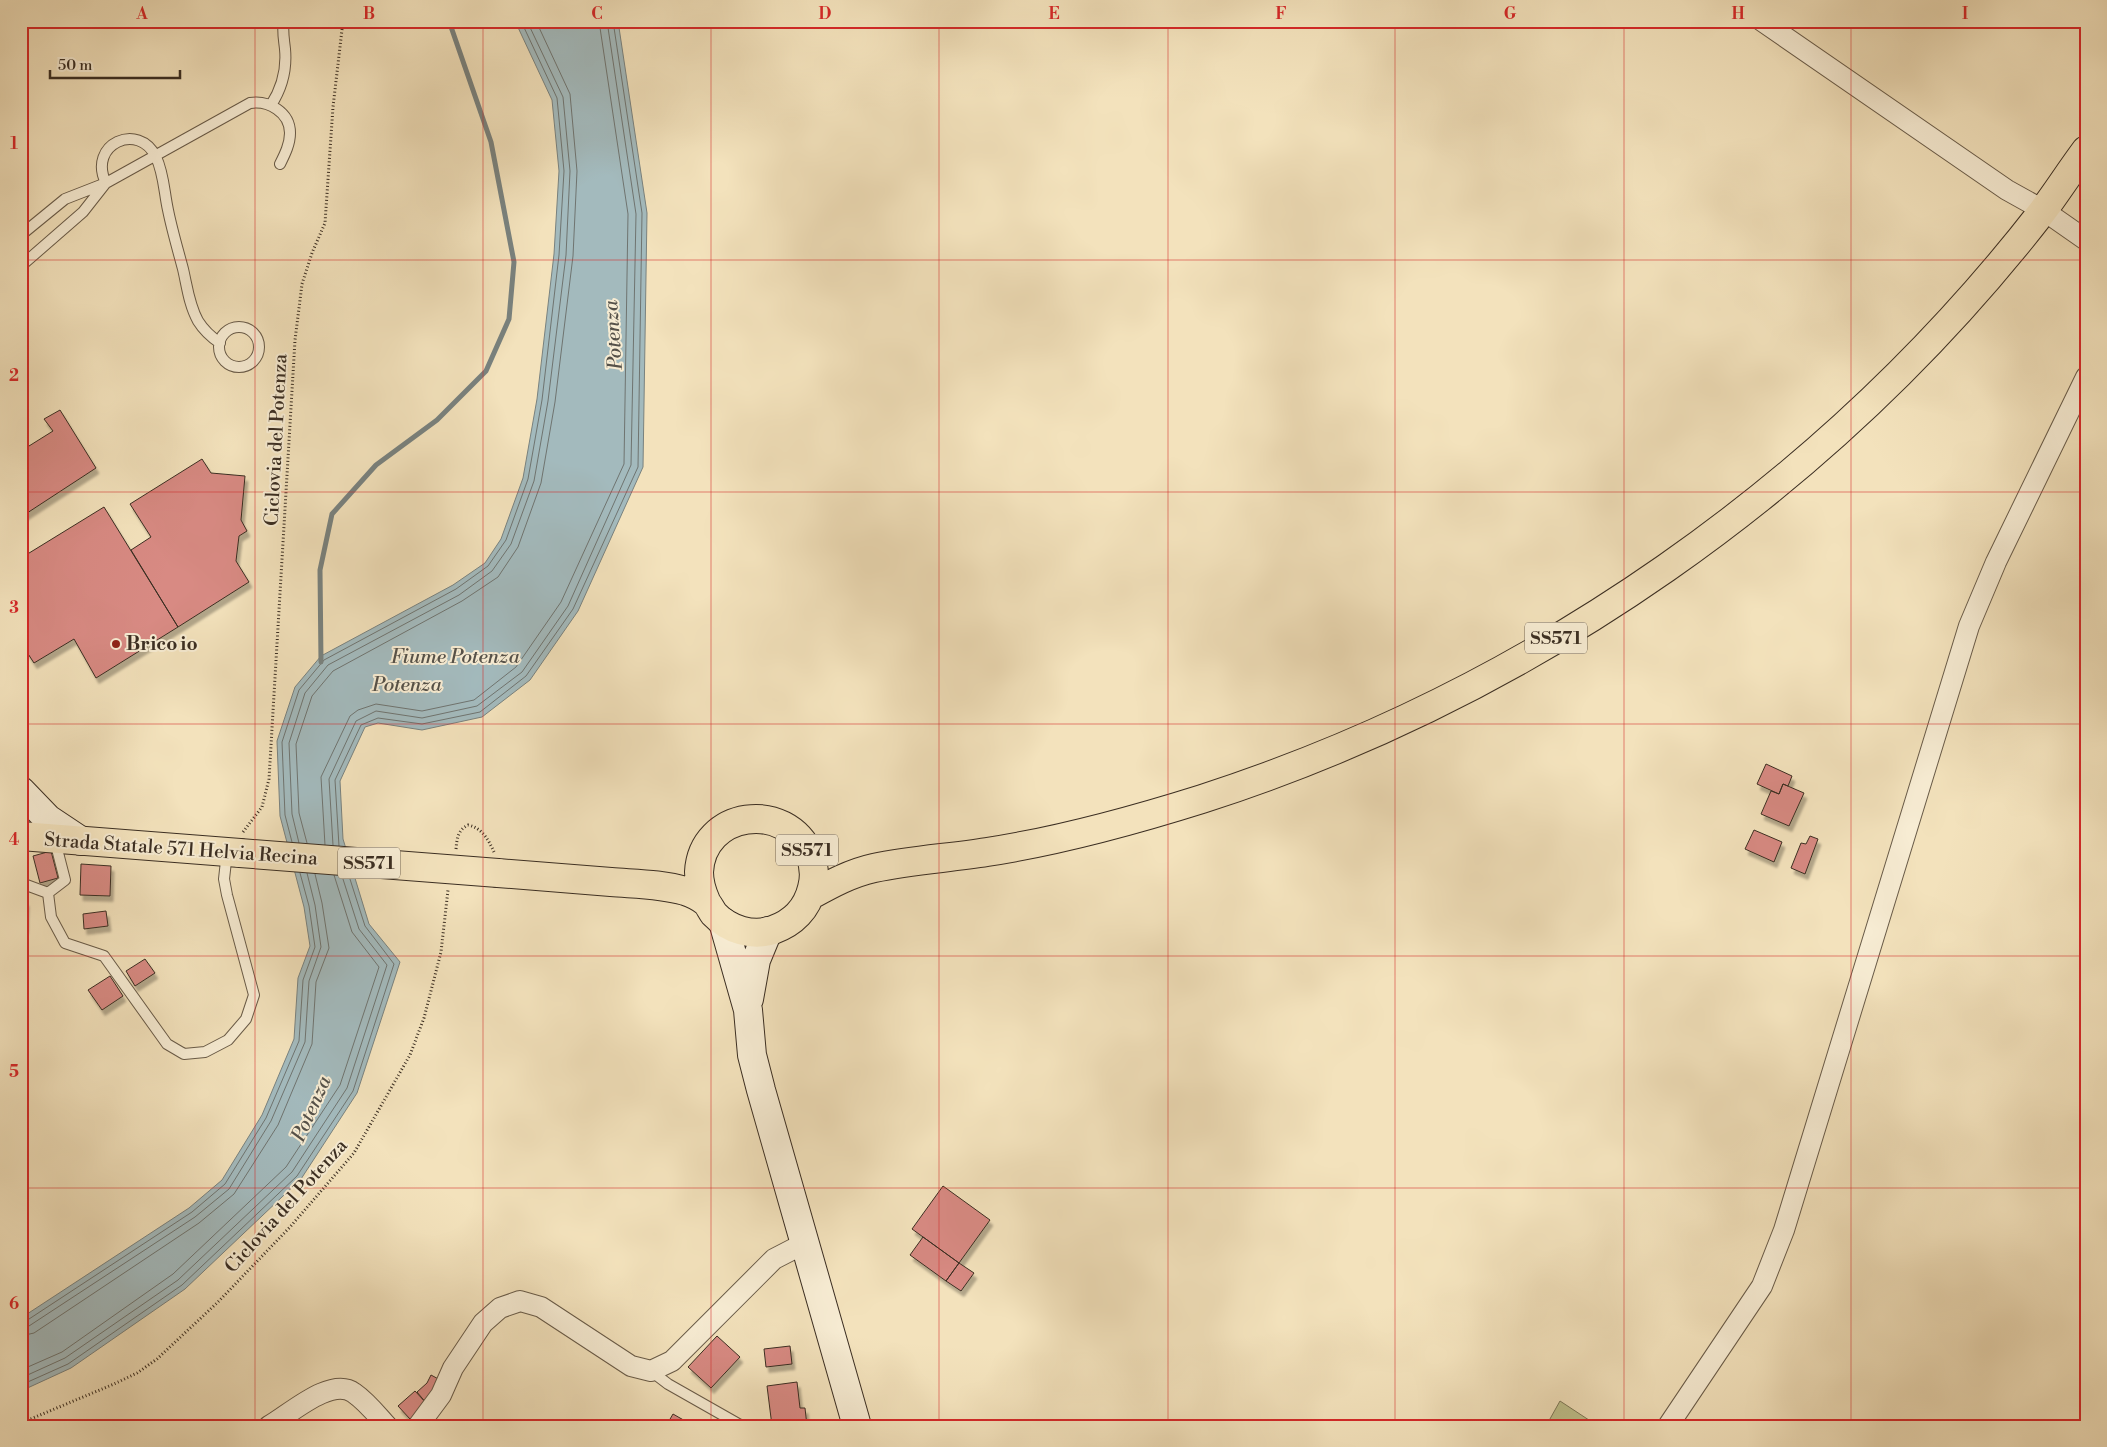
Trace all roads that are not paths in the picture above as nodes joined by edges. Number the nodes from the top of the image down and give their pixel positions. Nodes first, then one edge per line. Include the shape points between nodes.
1 (284, 21) edge
2 (1762, 21) edge
3 (271, 105) junction
4 (2086, 150) edge
5 (155, 156) junction
6 (280, 164) dead end
7 (106, 183) junction
8 (2043, 210) junction
9 (21, 235) edge
10 (2086, 240) edge
11 (21, 266) edge
12 (220, 342) dead end
13 (2086, 377) edge
14 (2080, 405) edge
15 (21, 792) edge
16 (21, 823) edge
17 (21, 836) edge
18 (54, 839) junction
19 (81, 841) junction
20 (806, 845) junction
21 (234, 853) junction
22 (703, 856) junction
23 (873, 868) junction
24 (21, 884) edge
25 (639, 884) junction
26 (48, 893) junction
27 (810, 895) junction
28 (706, 901) junction
29 (723, 922) junction
30 (768, 932) junction
31 (748, 1010) junction
32 (805, 1243) junction
33 (651, 1371) junction
34 (269, 1426) edge
35 (387, 1426) edge
36 (418, 1426) edge
37 (742, 1426) edge
38 (857, 1426) edge
39 (1668, 1426) edge

1 - 3 lane via 285,72 280,92
2 - 8 street via 2007,190
3 - 5 lane via 261,102 250,104
3 - 6 lane via 288,122 290,132 288,148
4 - 8 main road, Strada Statale 571 Helvia Recina / SS571
5 - 7 lane
5 - 7 lane via 143,142 134,139 116,142 103,156 102,175
5 - 12 lane via 162,173 191,305 198,321 211,337
7 - 9 lane via 65,199
7 - 11 lane via 83,212
8 - 10 street
8 - 23 main road, Strada Statale 571 Helvia Recina / SS571 via 1938,333 1812,456 1700,544 1637,588 1465,690 1384,730 1202,799 1105,827 990,852
13 - 14 street
14 - 39 street via 1996,562 1969,626 1784,1230 1765,1278
15 - 16 main road via 25,803
15 - 19 main road via 48,819
17 - 18 main road, Strada Statale 571 Helvia Recina / SS571
18 - 19 main road, Strada Statale 571 Helvia Recina / SS571
18 - 26 lane via 65,880
19 - 21 main road, Strada Statale 571 Helvia Recina / SS571
20 - 22 main road, Strada Statale 571 Helvia Recina / SS571 via 782,824 752,818 725,828 711,840
20 - 23 main road, Strada Statale 571 Helvia Recina / SS571 via 836,860
20 - 27 main road, Strada Statale 571 Helvia Recina / SS571 via 814,872
21 - 25 main road, Strada Statale 571 Helvia Recina / SS571, bridge
21 - 26 lane via 224,879 254,995 246,1019 228,1040 205,1052 184,1054 167,1044 104,956 65,943 51,917
22 - 25 main road, Strada Statale 571 Helvia Recina / SS571 via 677,873
22 - 28 main road, Strada Statale 571 Helvia Recina / SS571 via 699,870
23 - 27 main road, Strada Statale 571 Helvia Recina / SS571 via 838,880
24 - 26 lane
25 - 28 main road, Strada Statale 571 Helvia Recina / SS571 via 687,892
27 - 30 main road, Strada Statale 571 Helvia Recina / SS571 via 796,917
28 - 29 main road, Strada Statale 571 Helvia Recina / SS571
29 - 30 main road, Strada Statale 571 Helvia Recina / SS571 via 744,932
29 - 31 main road
30 - 31 main road via 756,960
31 - 32 main road via 752,1055
32 - 33 street via 774,1259 672,1361
32 - 38 main road
33 - 36 street via 631,1366 541,1307 520,1300 500,1308 483,1323 453,1368 441,1395
33 - 37 lane
34 - 35 street via 319,1394 341,1388 353,1392

